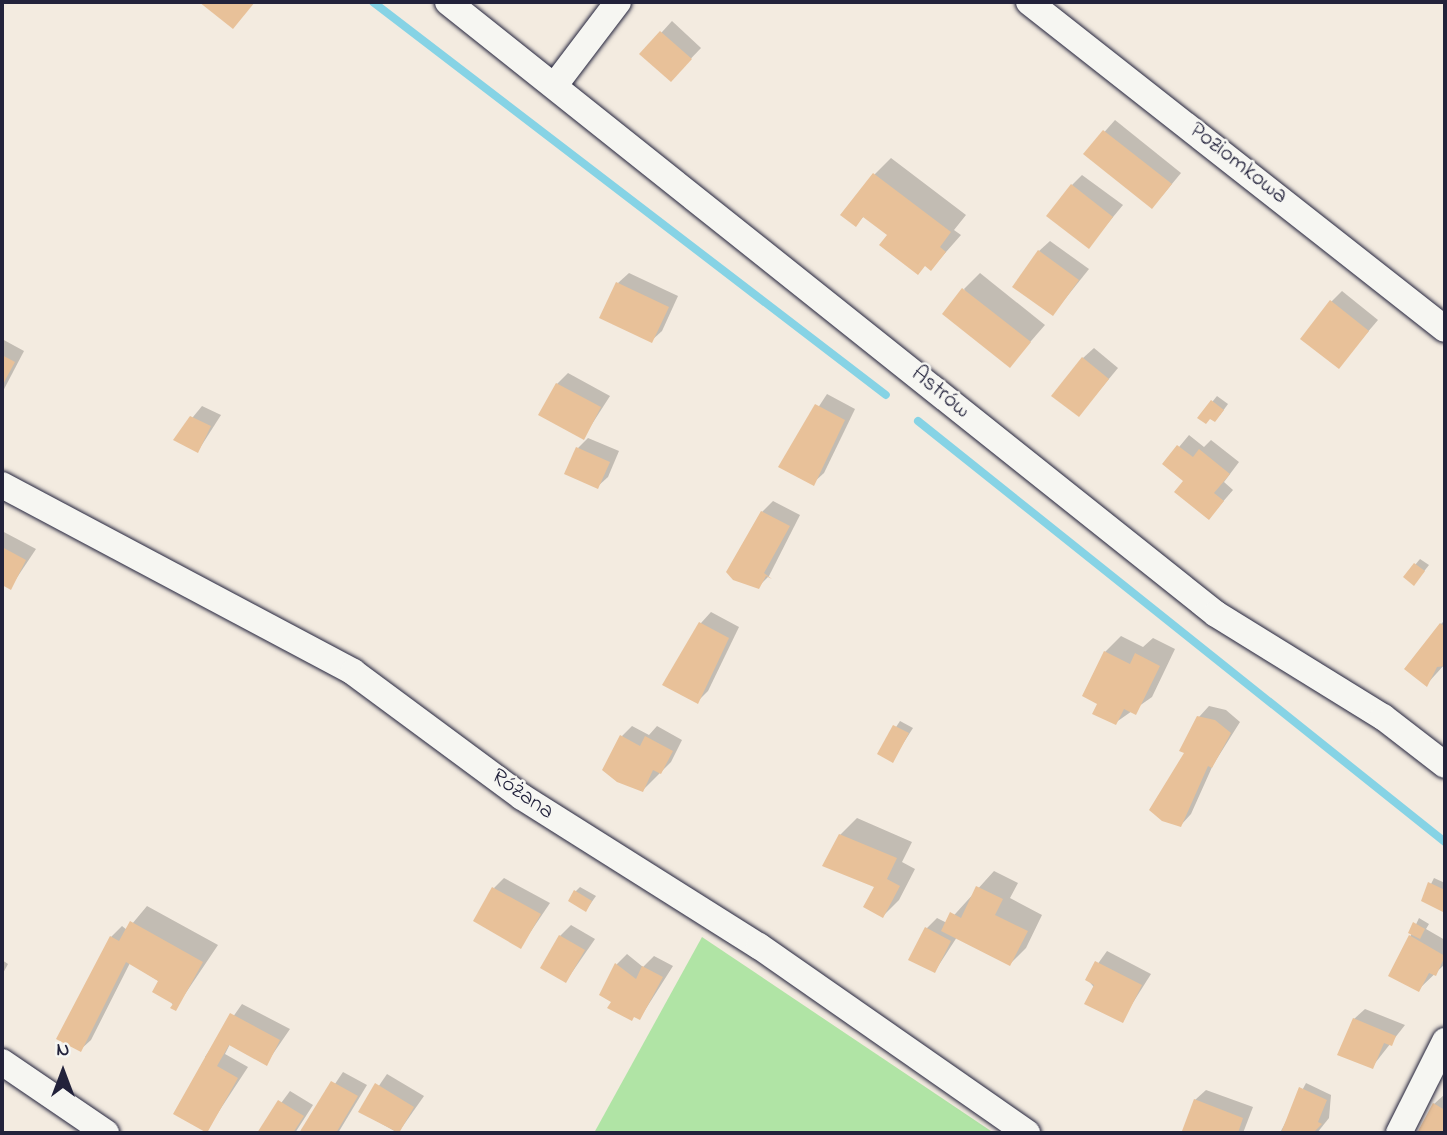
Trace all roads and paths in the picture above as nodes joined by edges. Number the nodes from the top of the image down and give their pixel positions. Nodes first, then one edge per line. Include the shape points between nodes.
1 (448, 2) edge
2 (618, 2) edge
3 (1029, 2) edge
4 (555, 85) junction
5 (1445, 329) edge
6 (2, 485) edge
7 (1445, 765) edge
8 (1445, 1041) edge
9 (2, 1062) edge
10 (106, 1133) edge
11 (1027, 1133) edge
12 (1399, 1133) edge

1 - 4 street, Astrów
2 - 4 street
3 - 5 street, Poziomkowa
4 - 7 street, Astrów via 1216,614 1383,717
6 - 11 street, Różana via 353,672 522,797 759,946
8 - 12 street
9 - 10 street

